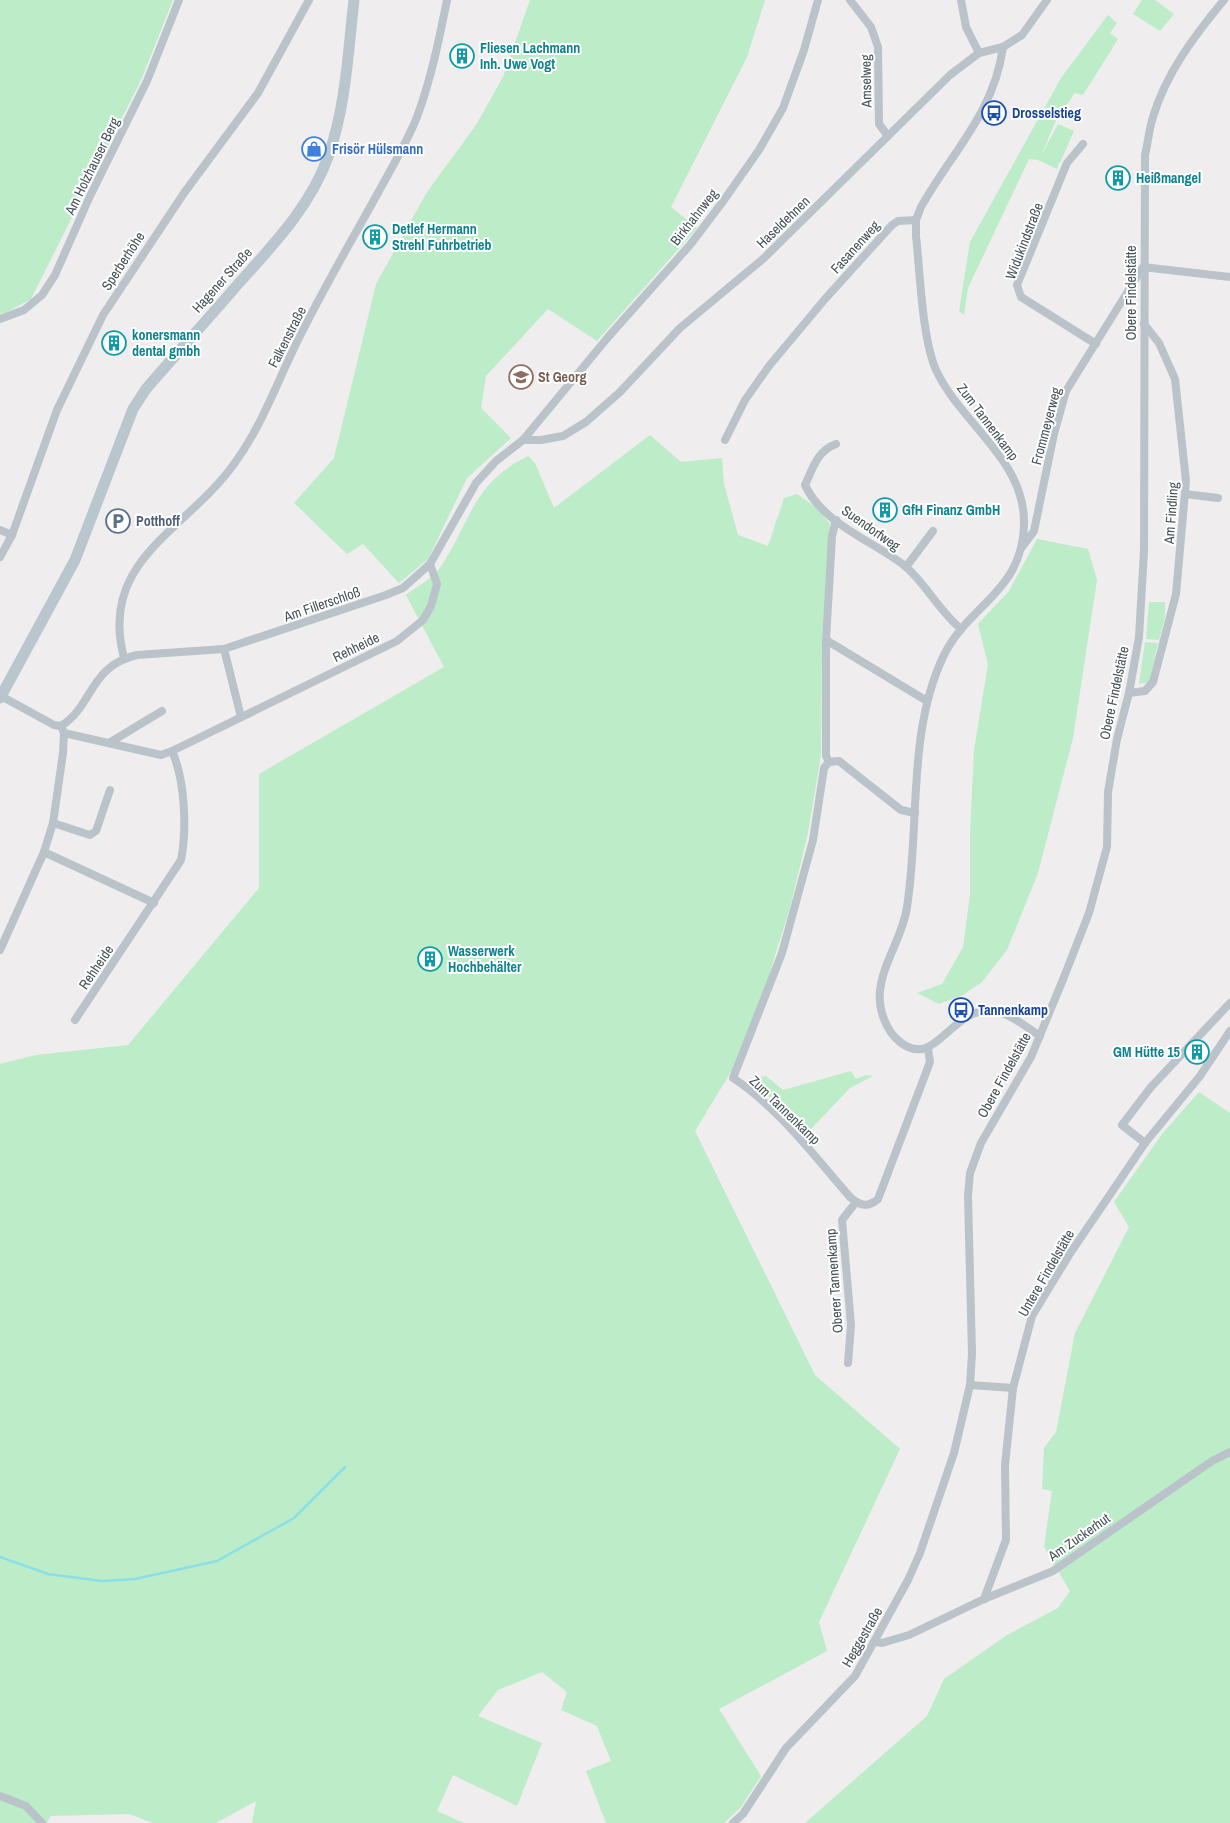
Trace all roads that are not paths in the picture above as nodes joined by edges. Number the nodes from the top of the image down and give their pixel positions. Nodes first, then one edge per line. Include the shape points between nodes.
1 (179, 0) edge
2 (309, 0) edge
3 (354, 0) edge
4 (447, 0) edge
5 (818, 0) edge
6 (850, 0) edge
7 (961, 0) edge
8 (1047, 0) edge
9 (1224, 0) edge
10 (1003, 47) junction
11 (979, 53) junction
12 (888, 136) junction
13 (1083, 144) dead end
14 (916, 220) junction
15 (1144, 267) junction
16 (1230, 278) edge
17 (0, 319) edge
18 (1144, 324) junction
19 (1096, 344) junction
20 (538, 418) joint
21 (523, 440) junction
22 (725, 440) dead end
23 (836, 444) dead end
24 (1186, 494) junction
25 (1218, 498) dead end
26 (836, 520) junction
27 (0, 530) edge
28 (933, 531) dead end
29 (12, 535) junction
30 (1022, 546) junction
31 (0, 557) edge
32 (430, 564) junction
33 (906, 567) junction
34 (961, 629) junction
35 (826, 640) junction
36 (224, 649) junction
37 (124, 658) junction
38 (1130, 693) junction
39 (1, 697) edge
40 (927, 701) junction
41 (162, 711) dead end
42 (241, 717) junction
43 (62, 729) junction
44 (109, 743) junction
45 (172, 751) junction
46 (829, 762) junction
47 (110, 790) dead end
48 (915, 813) junction
49 (53, 822) junction
50 (44, 852) junction
51 (154, 904) junction
52 (0, 950) edge
53 (1230, 1003) edge
54 (76, 1020) dead end
55 (1230, 1031) edge
56 (1040, 1036) junction
57 (928, 1048) junction
58 (1145, 1143) junction
59 (856, 1202) junction
60 (848, 1362) dead end
61 (970, 1385) junction
62 (1014, 1388) junction
63 (1230, 1452) edge
64 (942, 1488) joint
65 (984, 1599) junction
66 (876, 1642) junction
67 (0, 1796) edge
68 (42, 1823) edge
69 (733, 1823) edge

1 - 17 street, Am Holzhauser Berg via 147,81 55,275 42,295 24,310
2 - 29 street, Sperberhöhe via 258,93 168,217 103,315 57,410
3 - 39 main road, Hagener Straße via 336,134 320,176 300,211 277,241 146,389 133,409 84,541
4 - 37 street, Falkenstraße via 432,72 416,118 298,340 258,427 210,494 155,545 135,570 122,597 118,619
5 - 20 street, Birkhahnweg via 783,108 759,150 690,245
6 - 12 street, Amselweg via 871,27 878,47 880,124
7 - 11 street via 966,27
8 - 10 street, Haseldehnen via 1022,35
9 - 15 street, Obere Findelstätte via 1197,33 1168,80 1152,118 1145,155
10 - 11 street, Haseldehnen
10 - 14 street via 1000,73 984,108 926,197
11 - 12 street, Haseldehnen via 950,74
12 - 21 street, Haseldehnen via 764,258 680,328 620,392 586,422 563,436
13 - 19 street, Widukindstraße via 1068,163 1017,285 1021,297
14 - 22 street, Fasanenweg via 892,224 825,299 769,366 745,400
14 - 30 street, Zum Tannenkamp via 926,329 935,368 949,392 1008,466 1020,495 1024,524
15 - 16 street
15 - 18 street, Obere Findelstätte
15 - 19 street, Frommeyerweg
18 - 24 street, Am Findling via 1159,342 1175,379
18 - 38 street, Obere Findelstätte via 1144,551 1139,637
19 - 30 street, Frommeyerweg via 1066,391 1034,531
20 - 21 street, Am Fillerschloß
21 - 32 street, Am Fillerschloß via 496,461 476,483
23 - 26 street, Suendorfweg via 817,457 805,485 809,494
24 - 25 street
24 - 38 street, Am Findling via 1176,594 1153,682 1144,691
26 - 33 street, Suendorfweg
26 - 35 street, Zum Tannenkamp via 832,536
27 - 29 street
28 - 33 street
29 - 31 street, Sperberhöhe
30 - 34 street, Zum Tannenkamp via 1001,589
32 - 36 street, Am Fillerschloß via 403,588
32 - 42 street, Rehheide via 437,584 431,606 412,631
33 - 34 street, Suendorfweg
34 - 40 street, Zum Tannenkamp via 944,655
35 - 40 street
35 - 46 street, Zum Tannenkamp via 826,756
36 - 37 street, Am Fillerschloß
36 - 42 street
37 - 43 street, Am Fillerschloß via 98,678
38 - 56 street, Obere Findelstätte via 1117,739 1108,792 1107,847 1100,876 1089,913
39 - 43 street
40 - 48 street, Zum Tannenkamp
41 - 44 street
42 - 45 street, Rehheide
43 - 44 street, Rehheide
43 - 49 street
44 - 45 street, Rehheide via 161,755
45 - 51 street, Rehheide via 181,778 183,846 181,860
46 - 48 street via 839,761 901,810
46 - 59 street, Zum Tannenkamp via 824,768 813,840 782,953 733,1078 788,1126
47 - 49 street via 96,831 90,835
48 - 57 street, Zum Tannenkamp via 907,908 880,992 881,1010 896,1039 907,1047
49 - 50 street
50 - 51 street
50 - 52 street
51 - 54 street, Rehheide
53 - 58 street via 1151,1087 1122,1125
55 - 58 street, Untere Findelstätte via 1200,1076
56 - 57 street via 1009,1016 994,1011 978,1012 964,1017
56 - 61 street, Obere Findelstätte via 981,1143 970,1174
57 - 59 street via 930,1062 878,1199 872,1205
58 - 62 street, Untere Findelstätte via 1032,1316
59 - 60 street, Oberer Tannenkamp via 842,1220 851,1326
61 - 62 street
61 - 64 street, Obere Findelstätte
62 - 65 street, Untere Findelstätte via 1005,1465 1006,1540
63 - 65 street, Am Zuckerhut via 1106,1533 1070,1561
64 - 66 street, Heggestraße via 908,1580
65 - 66 street, Am Zuckerhut via 909,1634
66 - 69 street, Heggestraße via 855,1676 775,1761 743,1814
67 - 68 street via 26,1806

